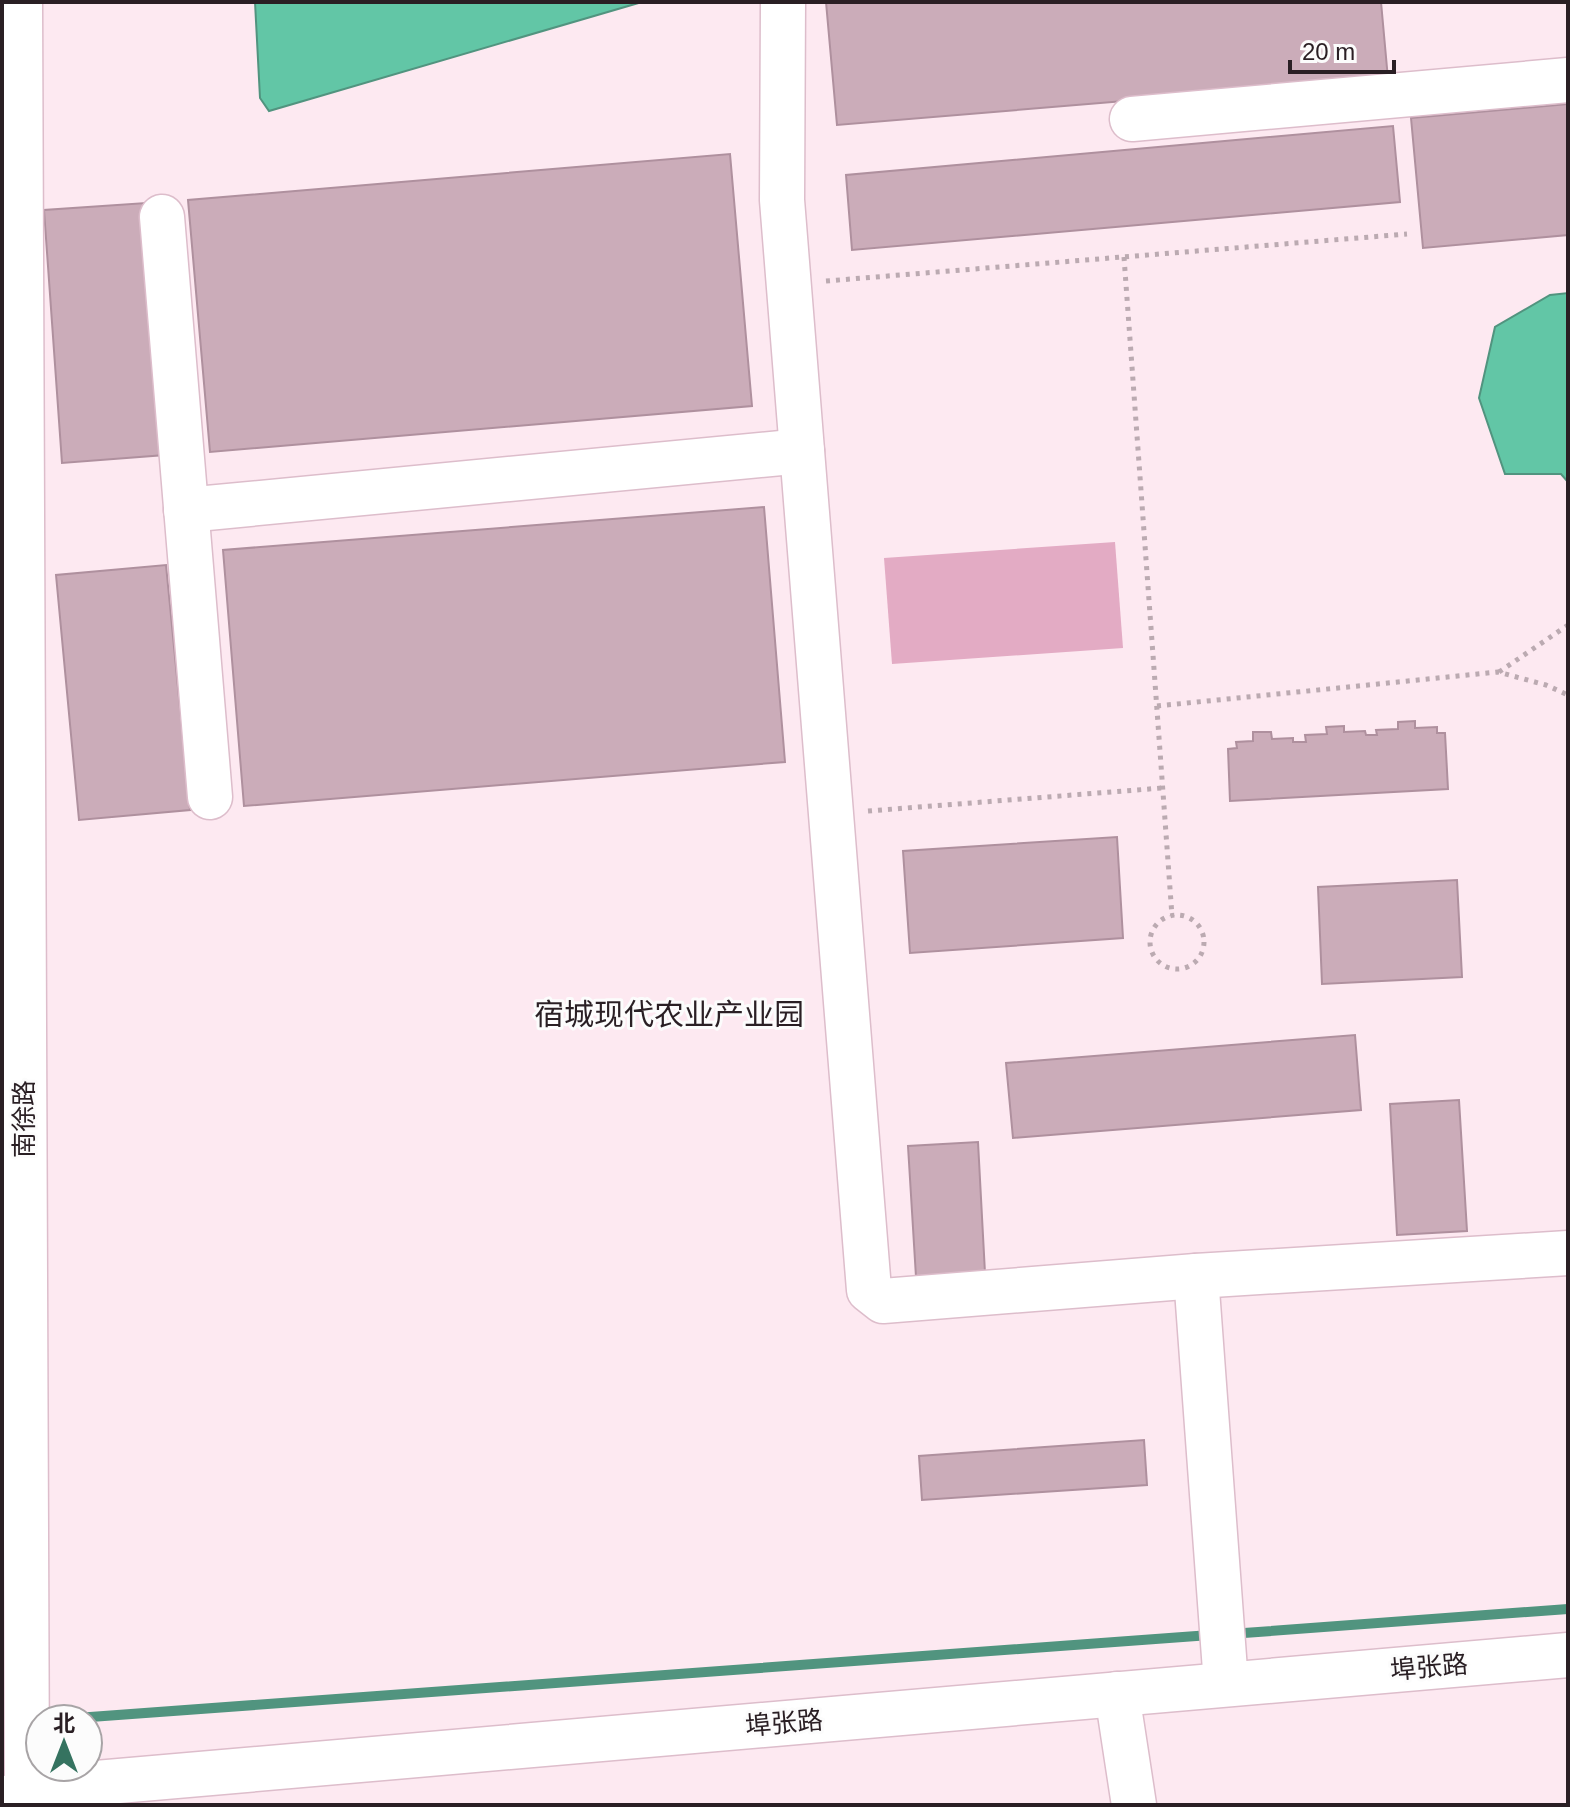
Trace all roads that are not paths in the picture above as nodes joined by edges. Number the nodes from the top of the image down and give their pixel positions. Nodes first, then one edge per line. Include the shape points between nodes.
1 (20, 2) edge
2 (783, 2) edge
3 (1568, 80) edge
4 (1132, 119) dead end
5 (162, 217) dead end
6 (802, 451) junction
7 (186, 510) junction
8 (210, 797) dead end
9 (1568, 1253) edge
10 (1196, 1276) junction
11 (1568, 1655) edge
12 (1225, 1671) junction
13 (1117, 1694) junction
14 (15, 1795) edge
15 (1134, 1805) edge

1 - 14 street, 南徐路 via 27,1722
2 - 6 street via 782,200
3 - 4 street
5 - 7 street
6 - 7 street
6 - 10 street via 869,1290 883,1301
7 - 8 street
9 - 10 street
10 - 12 street
11 - 12 street, 埠张路
12 - 13 street, 埠张路
13 - 14 street, 埠张路
13 - 15 street

